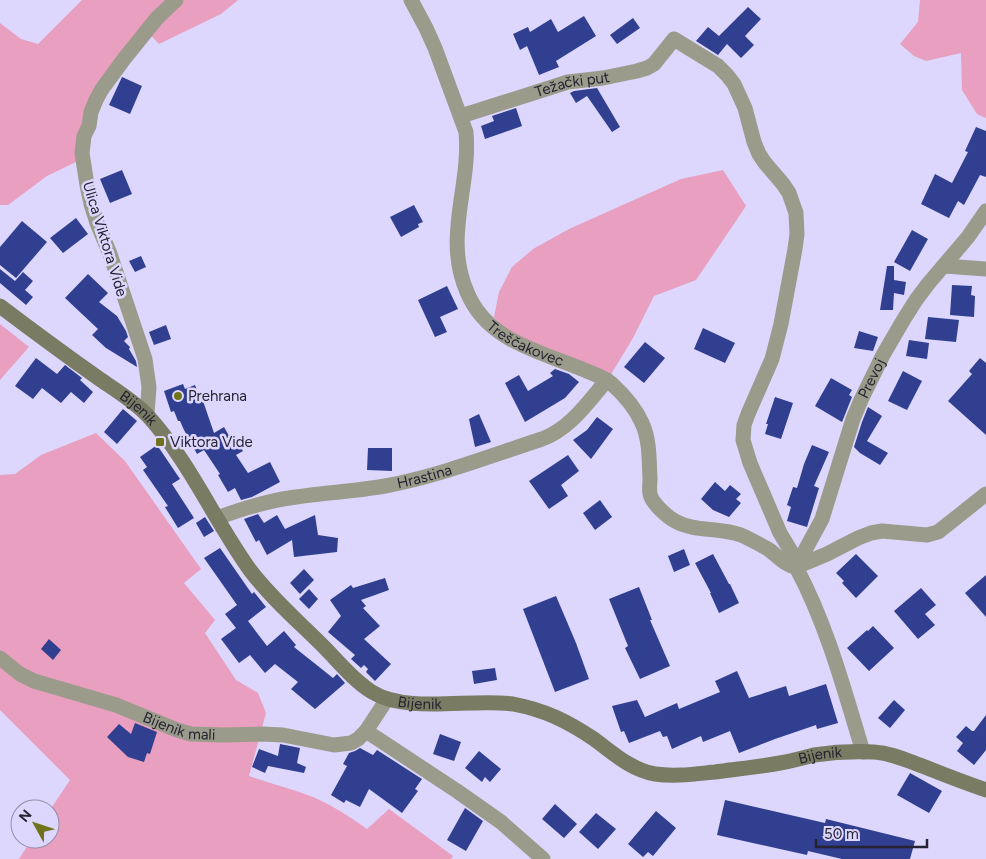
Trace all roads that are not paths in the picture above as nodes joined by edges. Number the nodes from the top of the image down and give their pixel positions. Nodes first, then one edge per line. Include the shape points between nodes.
1 (176, 0) edge
2 (411, 0) edge
3 (461, 116) junction
4 (986, 211) edge
5 (944, 266) junction
6 (986, 269) edge
7 (0, 306) edge
8 (606, 380) junction
9 (147, 414) junction
10 (986, 494) edge
11 (217, 518) junction
12 (796, 566) junction
13 (0, 658) edge
14 (387, 699) junction
15 (366, 731) junction
16 (863, 752) junction
17 (986, 790) edge
18 (525, 844) junction
19 (533, 859) edge
20 (544, 859) edge

1 - 9 street, Ulica Viktora Vide via 157,18 102,89 84,136 82,153 91,204 145,360 149,387
2 - 3 street, Treščakovec via 429,34
3 - 8 street, Treščakovec via 467,147 457,246 459,267 470,301 498,332 516,343
3 - 12 street, Težački put via 568,82 637,72 654,64 674,39 728,75 745,108 759,154 789,193 796,213 795,249 781,324 772,359 744,425 743,440
4 - 5 street, Prevoj
5 - 6 street
5 - 12 street, Prevoj via 904,319 869,383 853,419 822,519
7 - 9 main road, Bijenik
8 - 11 street, Hrastina via 552,436 420,478 386,486 282,499
8 - 12 street, Treščakovec via 623,395 643,424 648,446 650,495 661,511 684,525 742,536 768,549 789,565
9 - 11 main road, Bijenik via 182,460
10 - 12 street via 938,532 927,535 871,533
11 - 14 main road, Bijenik via 268,592 356,680
12 - 16 street via 828,639
13 - 15 street, Bijenik mali via 34,681 116,705 190,734 283,735 334,745 350,742
14 - 15 street, Bijenik mali
14 - 16 main road, Bijenik via 434,704 512,704 552,714 633,767 656,774 702,773
15 - 18 street via 501,822
16 - 17 main road, Bijenik via 899,757
18 - 19 street
18 - 20 street

